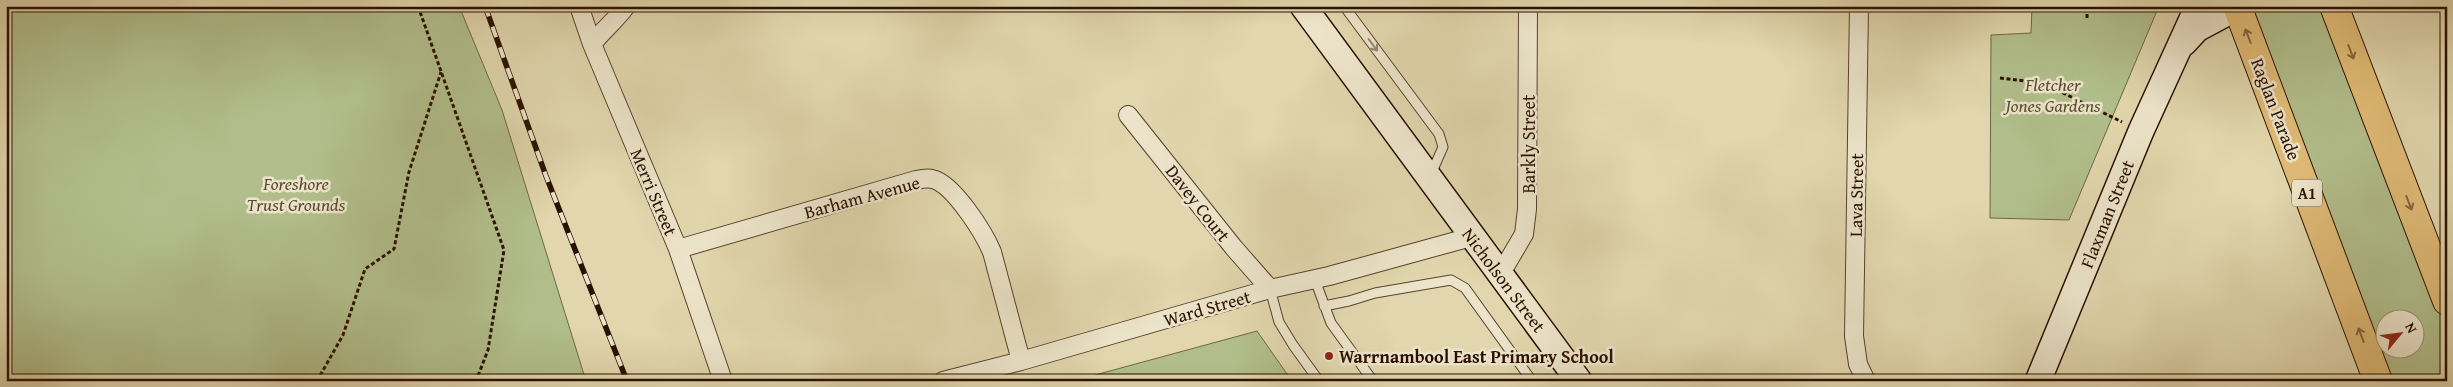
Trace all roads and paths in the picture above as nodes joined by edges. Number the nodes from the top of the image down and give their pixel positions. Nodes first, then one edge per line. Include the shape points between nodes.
1 (418, 6) edge
2 (579, 6) edge
3 (626, 6) edge
4 (1303, 6) edge
5 (1344, 6) edge
6 (1528, 6) edge
7 (1858, 6) edge
8 (2087, 6) edge
9 (2334, 6) edge
10 (2238, 7) edge
11 (2196, 13) edge
12 (2087, 18) dead end
13 (592, 44) junction
14 (441, 71) junction
15 (2000, 78) dead end
16 (1128, 115) dead end
17 (2141, 131) junction
18 (1429, 179) junction
19 (1471, 237) junction
20 (678, 249) junction
21 (2442, 274) edge
22 (1500, 275) junction
23 (1315, 280) junction
24 (1270, 290) junction
25 (2447, 301) edge
26 (1324, 306) junction
27 (1022, 361) junction
28 (317, 381) edge
29 (476, 381) edge
30 (723, 381) edge
31 (943, 381) edge
32 (1319, 381) edge
33 (1373, 381) edge
34 (1532, 381) edge
35 (1579, 381) edge
36 (1866, 381) edge
37 (2038, 381) edge
38 (2378, 381) edge

1 - 14 path
2 - 13 street, Merri Street
3 - 13 street
4 - 18 street, Nicholson Street
5 -> 18 lane via 1439,134 1443,147
6 - 22 street, Barkly Street via 1527,209 1524,234
7 - 36 street, Lava Street via 1854,336 1858,364
8 - 12 path
9 -> 21 highway
10 - 11 street, Flaxman Street
38 -> 10 highway, Raglan Parade / A1
11 - 17 street, Flaxman Street via 2197,29 2178,48
13 - 20 street, Merri Street
14 - 28 path via 409,172 394,249 365,269 343,335
14 - 29 path via 504,250 488,350
15 - 17 path via 2043,83
16 - 24 street, Davey Court
17 - 37 street, Flaxman Street
18 - 19 street, Nicholson Street
19 - 22 street, Nicholson Street
19 - 23 street, Ward Street
20 - 27 street, Barham Avenue via 916,180 933,179 947,187 986,238
20 - 30 street, Merri Street
21 - 25 highway
22 - 35 street, Nicholson Street
23 - 24 street, Ward Street
23 - 26 lane
24 - 27 street, Ward Street
24 - 32 lane via 1279,322
26 - 33 lane via 1331,323
26 - 34 lane via 1375,293 1451,280 1464,288
27 - 31 street, Ward Street

